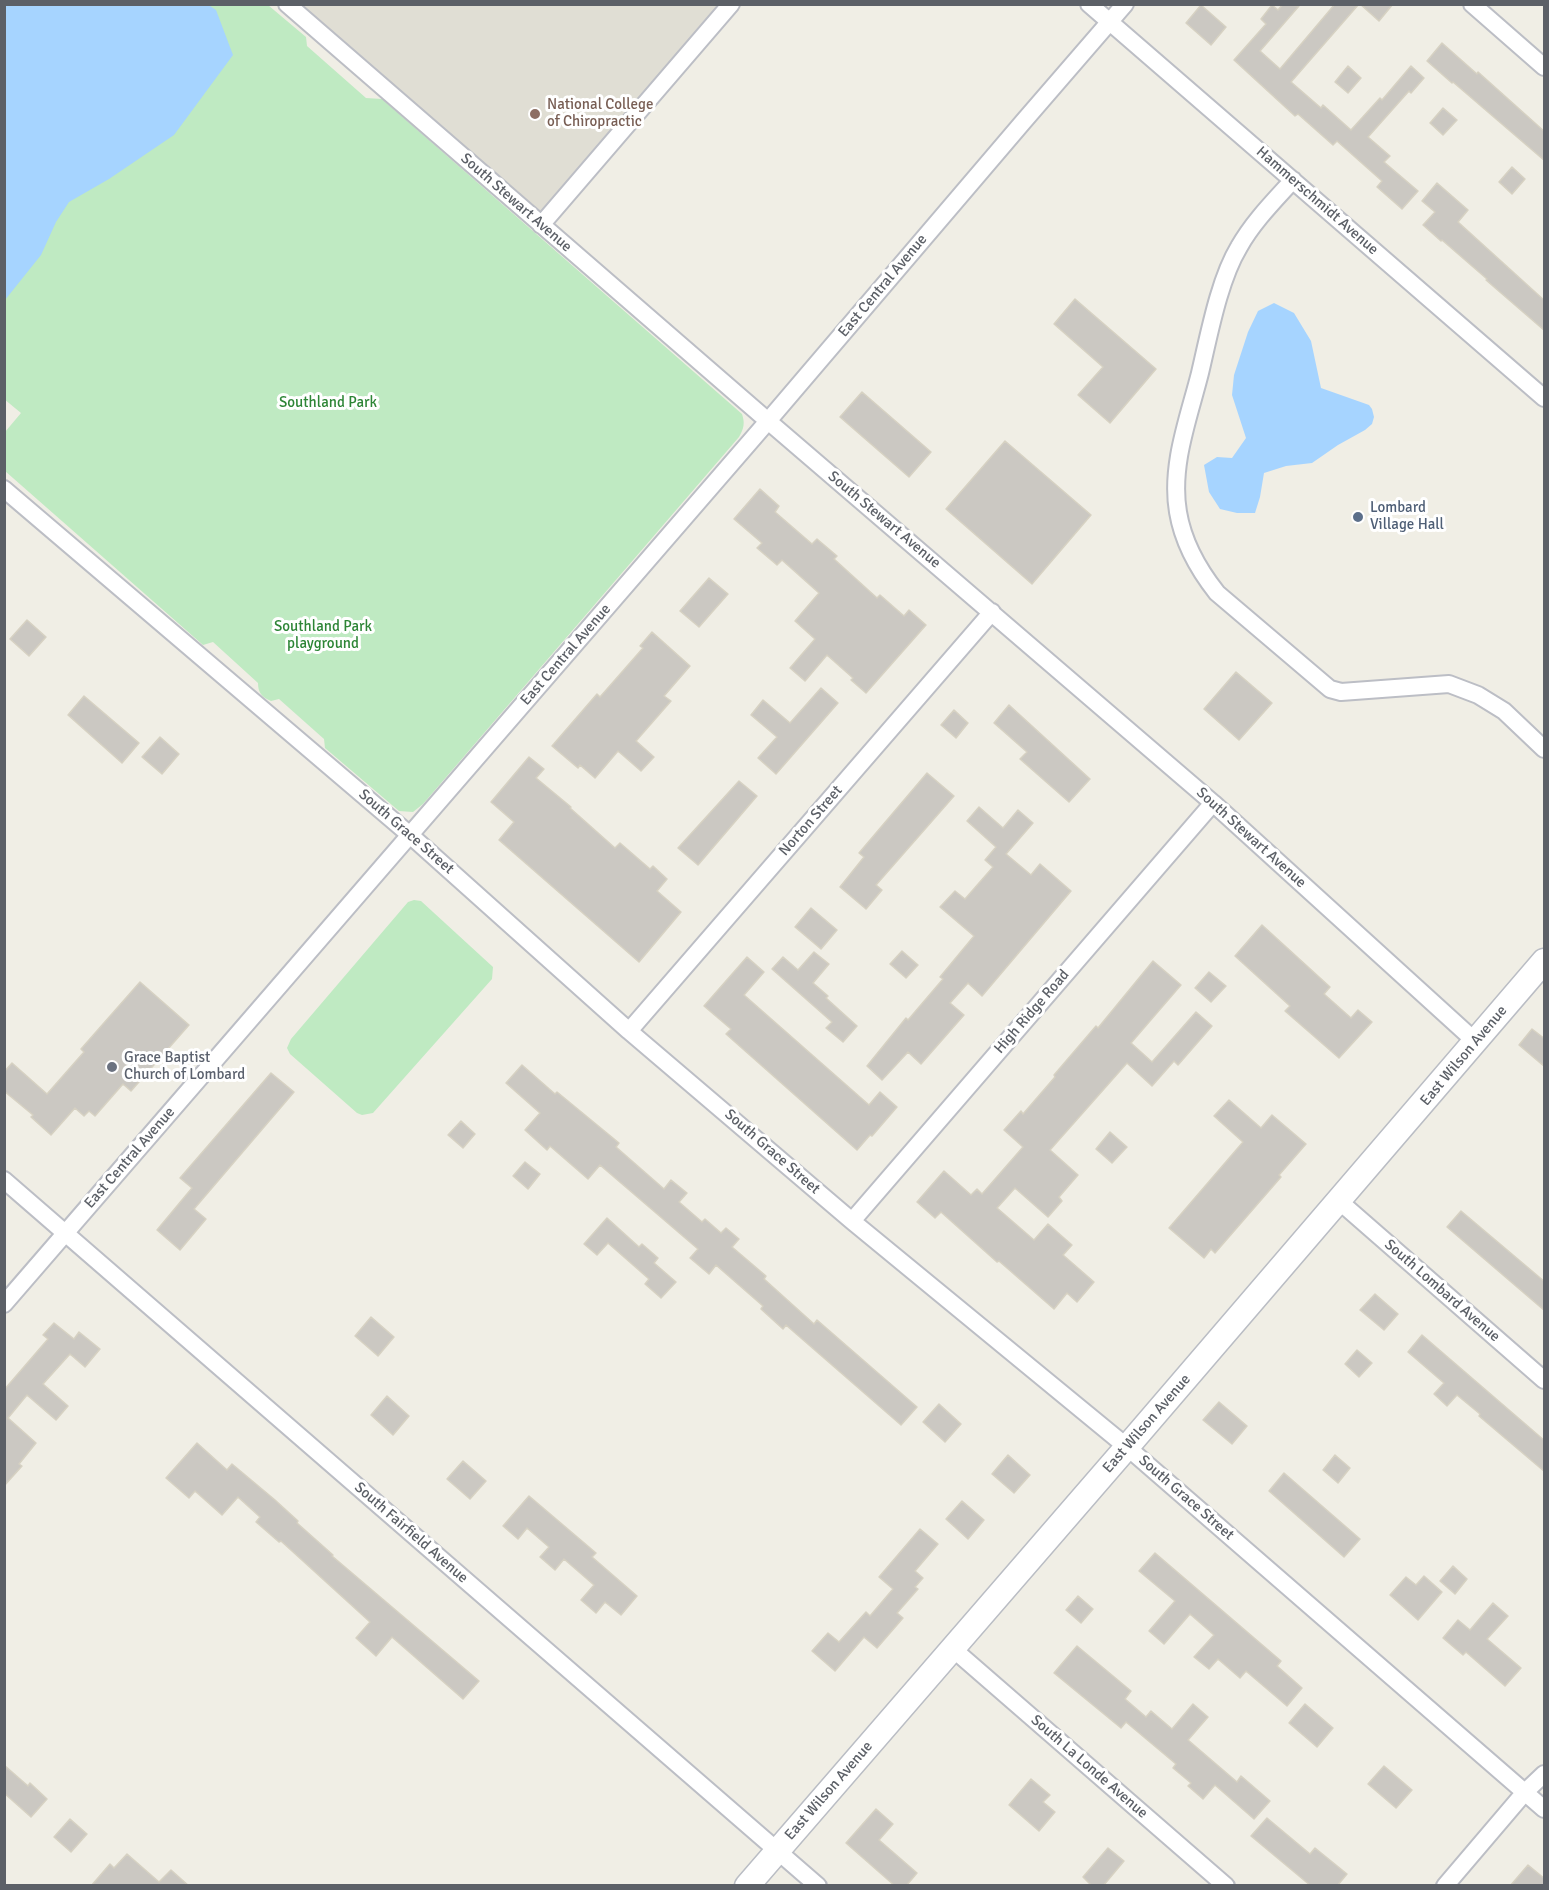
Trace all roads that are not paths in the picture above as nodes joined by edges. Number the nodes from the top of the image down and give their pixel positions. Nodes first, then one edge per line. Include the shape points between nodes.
1 (287, 4) edge
2 (731, 4) edge
3 (1089, 4) edge
4 (1125, 4) edge
5 (1472, 4) edge
6 (1110, 23) junction
7 (1545, 67) edge
8 (1293, 180) junction
9 (541, 225) junction
10 (1545, 399) edge
11 (768, 421) junction
12 (4, 489) edge
13 (992, 612) junction
14 (1545, 749) edge
15 (1213, 803) junction
16 (410, 835) junction
17 (1542, 968) edge
18 (630, 1031) junction
19 (1476, 1042) junction
20 (4, 1180) edge
21 (1339, 1201) junction
22 (852, 1221) junction
23 (65, 1233) junction
24 (4, 1304) edge
25 (1545, 1380) edge
26 (1127, 1447) junction
27 (952, 1648) junction
28 (1545, 1774) edge
29 (1525, 1792) junction
30 (1545, 1809) edge
31 (777, 1851) junction
32 (747, 1886) edge
33 (818, 1886) edge
34 (1226, 1886) edge
35 (1445, 1886) edge

1 - 9 street, South Stewart Avenue
2 - 9 street
3 - 6 street, Hammerschmidt Avenue
4 - 6 street, East Central Avenue
5 - 7 street
6 - 8 street, Hammerschmidt Avenue
6 - 11 street, East Central Avenue
8 - 10 street, Hammerschmidt Avenue
8 - 14 street via 1244,238 1219,299 1178,464 1177,510 1192,555 1217,593 1330,689 1341,692 1449,684 1504,711
9 - 11 street, South Stewart Avenue
11 - 13 street, South Stewart Avenue
11 - 16 street, East Central Avenue
12 - 16 street, South Grace Street
13 - 15 street, South Stewart Avenue
13 - 18 street, Norton Street
15 - 19 street, South Stewart Avenue
15 - 22 street, High Ridge Road
16 - 18 street, South Grace Street
16 - 23 street, East Central Avenue
17 - 19 street, East Wilson Avenue
18 - 22 street, South Grace Street
19 - 21 street, East Wilson Avenue
20 - 23 street, South Fairfield Avenue
21 - 25 street, South Lombard Avenue
21 - 26 street, East Wilson Avenue
22 - 26 street, South Grace Street
23 - 24 street, East Central Avenue
23 - 31 street, South Fairfield Avenue
26 - 27 street, East Wilson Avenue
26 - 29 street, South Grace Street
27 - 31 street, East Wilson Avenue
27 - 34 street, South La Londe Avenue
28 - 29 street
29 - 30 street, South Grace Street
29 - 35 street
31 - 32 street, East Wilson Avenue
31 - 33 street, South Fairfield Avenue

